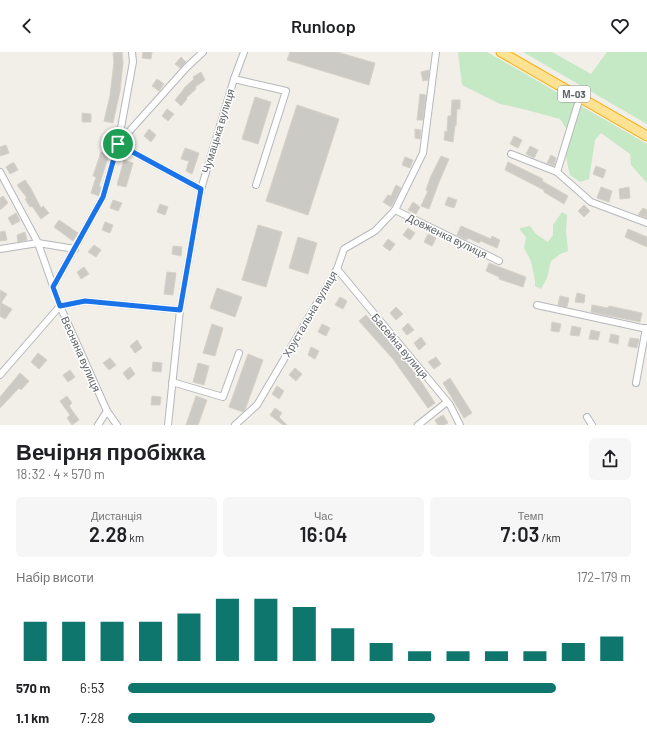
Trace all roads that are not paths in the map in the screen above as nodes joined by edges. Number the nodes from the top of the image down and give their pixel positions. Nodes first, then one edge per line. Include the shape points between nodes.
1 (132, 52) edge
2 (203, 52) edge
3 (244, 52) edge
4 (436, 52) edge
5 (501, 52) edge
6 (234, 79) junction
7 (580, 97) junction
8 (647, 136) edge
9 (118, 144) junction
10 (511, 154) dead end
11 (0, 172) edge
12 (557, 172) junction
13 (256, 185) dead end
14 (201, 189) junction
15 (395, 210) junction
16 (647, 223) edge
17 (38, 243) junction
18 (0, 249) edge
19 (75, 249) junction
20 (499, 261) dead end
21 (337, 269) junction
22 (53, 287) junction
23 (537, 305) dead end
24 (60, 306) junction
25 (180, 310) junction
26 (646, 329) edge
27 (239, 353) dead end
28 (0, 375) edge
29 (172, 382) junction
30 (636, 383) dead end
31 (447, 402) junction
32 (107, 410) junction
33 (587, 417) dead end
34 (98, 425) edge
35 (117, 425) edge
36 (168, 425) edge
37 (234, 425) edge
38 (418, 425) edge
39 (460, 425) edge
40 (592, 425) edge

1 - 9 street via 133,62
2 - 9 street
3 - 6 street, Чумацька вулиця
4 - 15 street, Хрустальна вулиця via 423,153
5 - 7 highway, М-03
6 - 13 street via 286,91
6 - 14 street, Чумацька вулиця
7 - 8 highway, М-03
7 - 12 street
9 - 14 street
9 - 19 street via 103,197
10 - 12 street
11 - 17 street, Весняна вулиця
12 - 16 street via 591,202
14 - 25 street, Чумацька вулиця
15 - 20 street, Довженка вулиця
15 - 21 street, Хрустальна вулиця via 376,231 344,248
17 - 18 street
17 - 19 street
17 - 22 street, Весняна вулиця
19 - 22 street
21 - 31 street, Басейна вулиця
21 - 37 street, Хрустальна вулиця via 257,405
22 - 24 street, Весняна вулиця
23 - 26 street
24 - 25 street via 85,301
24 - 28 street
24 - 32 street, Весняна вулиця
25 - 29 street, Чумацька вулиця
26 - 30 street
27 - 29 street via 223,397
29 - 36 street, Чумацька вулиця
31 - 38 street
31 - 39 street, Басейна вулиця
32 - 34 street
32 - 35 street, Весняна вулиця
33 - 40 street

